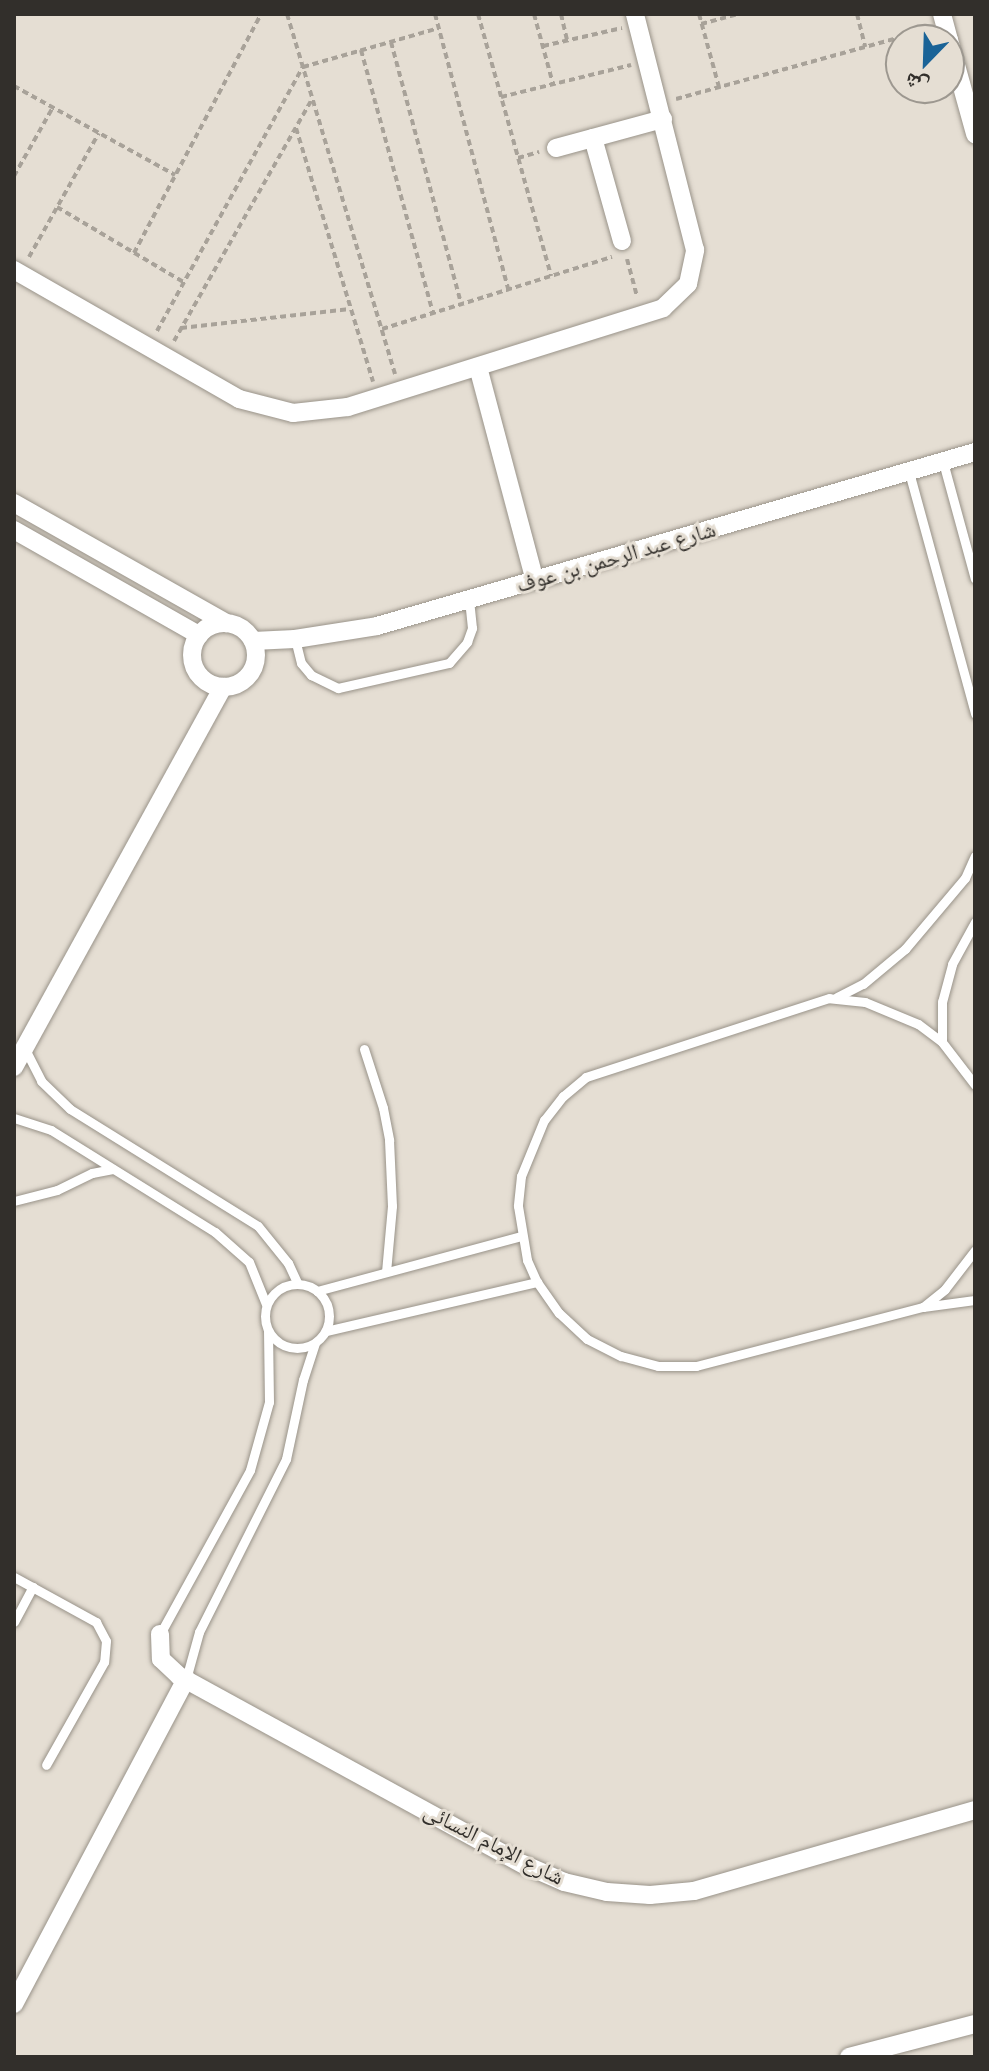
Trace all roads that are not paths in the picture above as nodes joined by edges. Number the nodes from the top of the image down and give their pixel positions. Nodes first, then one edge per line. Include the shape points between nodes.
1 (637, 19) edge
2 (965, 98) edge
3 (661, 112) junction
4 (975, 134) edge
5 (593, 138) junction
6 (556, 148) dead end
7 (622, 241) dead end
8 (17, 272) edge
9 (478, 367) junction
10 (975, 452) edge
11 (943, 462) junction
12 (909, 472) junction
13 (14, 503) edge
14 (14, 530) edge
15 (975, 579) edge
16 (535, 581) junction
17 (469, 600) junction
18 (226, 623) junction
19 (199, 635) junction
20 (295, 639) junction
21 (253, 641) junction
22 (223, 687) junction
23 (975, 714) edge
24 (975, 856) edge
25 (975, 922) edge
26 (836, 998) junction
27 (942, 1042) junction
28 (19, 1045) edge
29 (364, 1049) dead end
30 (14, 1067) edge
31 (975, 1085) edge
32 (14, 1118) edge
33 (113, 1169) junction
34 (14, 1201) edge
35 (521, 1236) junction
36 (975, 1250) edge
37 (386, 1272) junction
38 (537, 1282) junction
39 (298, 1284) junction
40 (317, 1291) junction
41 (975, 1300) edge
42 (266, 1304) junction
43 (923, 1307) junction
44 (268, 1331) junction
45 (326, 1331) junction
46 (315, 1343) junction
47 (14, 1577) edge
48 (33, 1587) junction
49 (14, 1622) edge
50 (160, 1634) joint
51 (186, 1679) junction
52 (46, 1765) dead end
53 (975, 1810) edge
54 (14, 2004) edge
55 (975, 2024) edge
56 (849, 2057) edge

1 - 3 street
2 - 4 street
3 - 5 street
3 - 9 street via 692,232 694,267 677,298 663,308
5 - 6 street
5 - 7 street
8 - 9 street via 239,399 265,408 321,412
9 - 16 street
10 - 11 street, شارع عبد الرحمن بن عوف
11 - 12 street, شارع عبد الرحمن بن عوف
11 - 15 lane
12 - 16 street, شارع عبد الرحمن بن عوف
12 - 23 lane
13 - 18 street
14 - 19 street
16 - 17 street, شارع عبد الرحمن بن عوف
17 - 20 street, شارع عبد الرحمن بن عوف via 377,626
17 - 20 lane via 472,628 449,663 352,685 338,688 311,675 301,663
18 - 19 street
18 - 21 street
19 - 22 street via 192,657 197,672 208,683
20 - 21 street, شارع عبد الرحمن بن عوف
21 - 22 street via 255,663 249,675
22 - 28 street
24 - 26 lane via 965,878 905,949 863,984
25 - 27 lane via 952,964 942,1002
26 - 27 lane via 892,1011
26 - 35 lane via 586,1077 553,1108 530,1147 519,1191
27 - 31 lane
28 - 30 street
28 - 39 lane via 41,1081 70,1109 258,1226
29 - 37 lane via 389,1140 392,1206
32 - 33 lane via 51,1130
33 - 34 lane
33 - 42 lane via 234,1245 249,1262
35 - 37 lane
35 - 38 lane
36 - 43 lane via 945,1289
37 - 40 lane
38 - 43 lane via 587,1339 658,1366 696,1366
38 - 45 lane
39 - 40 lane
39 - 42 lane via 275,1291
40 - 45 lane via 328,1309
41 - 43 lane
42 - 44 lane
44 - 46 lane via 285,1347
44 - 50 lane via 269,1402 250,1470
45 - 46 lane
46 - 51 lane via 286,1459 199,1632
47 - 48 lane
48 - 49 lane
48 - 52 lane via 96,1622 106,1641 104,1662
50 - 51 street, شارع الإمام النسائى via 161,1659
51 - 53 street, شارع الإمام النسائى via 523,1864 564,1882 607,1892 694,1891
51 - 54 street
55 - 56 street

